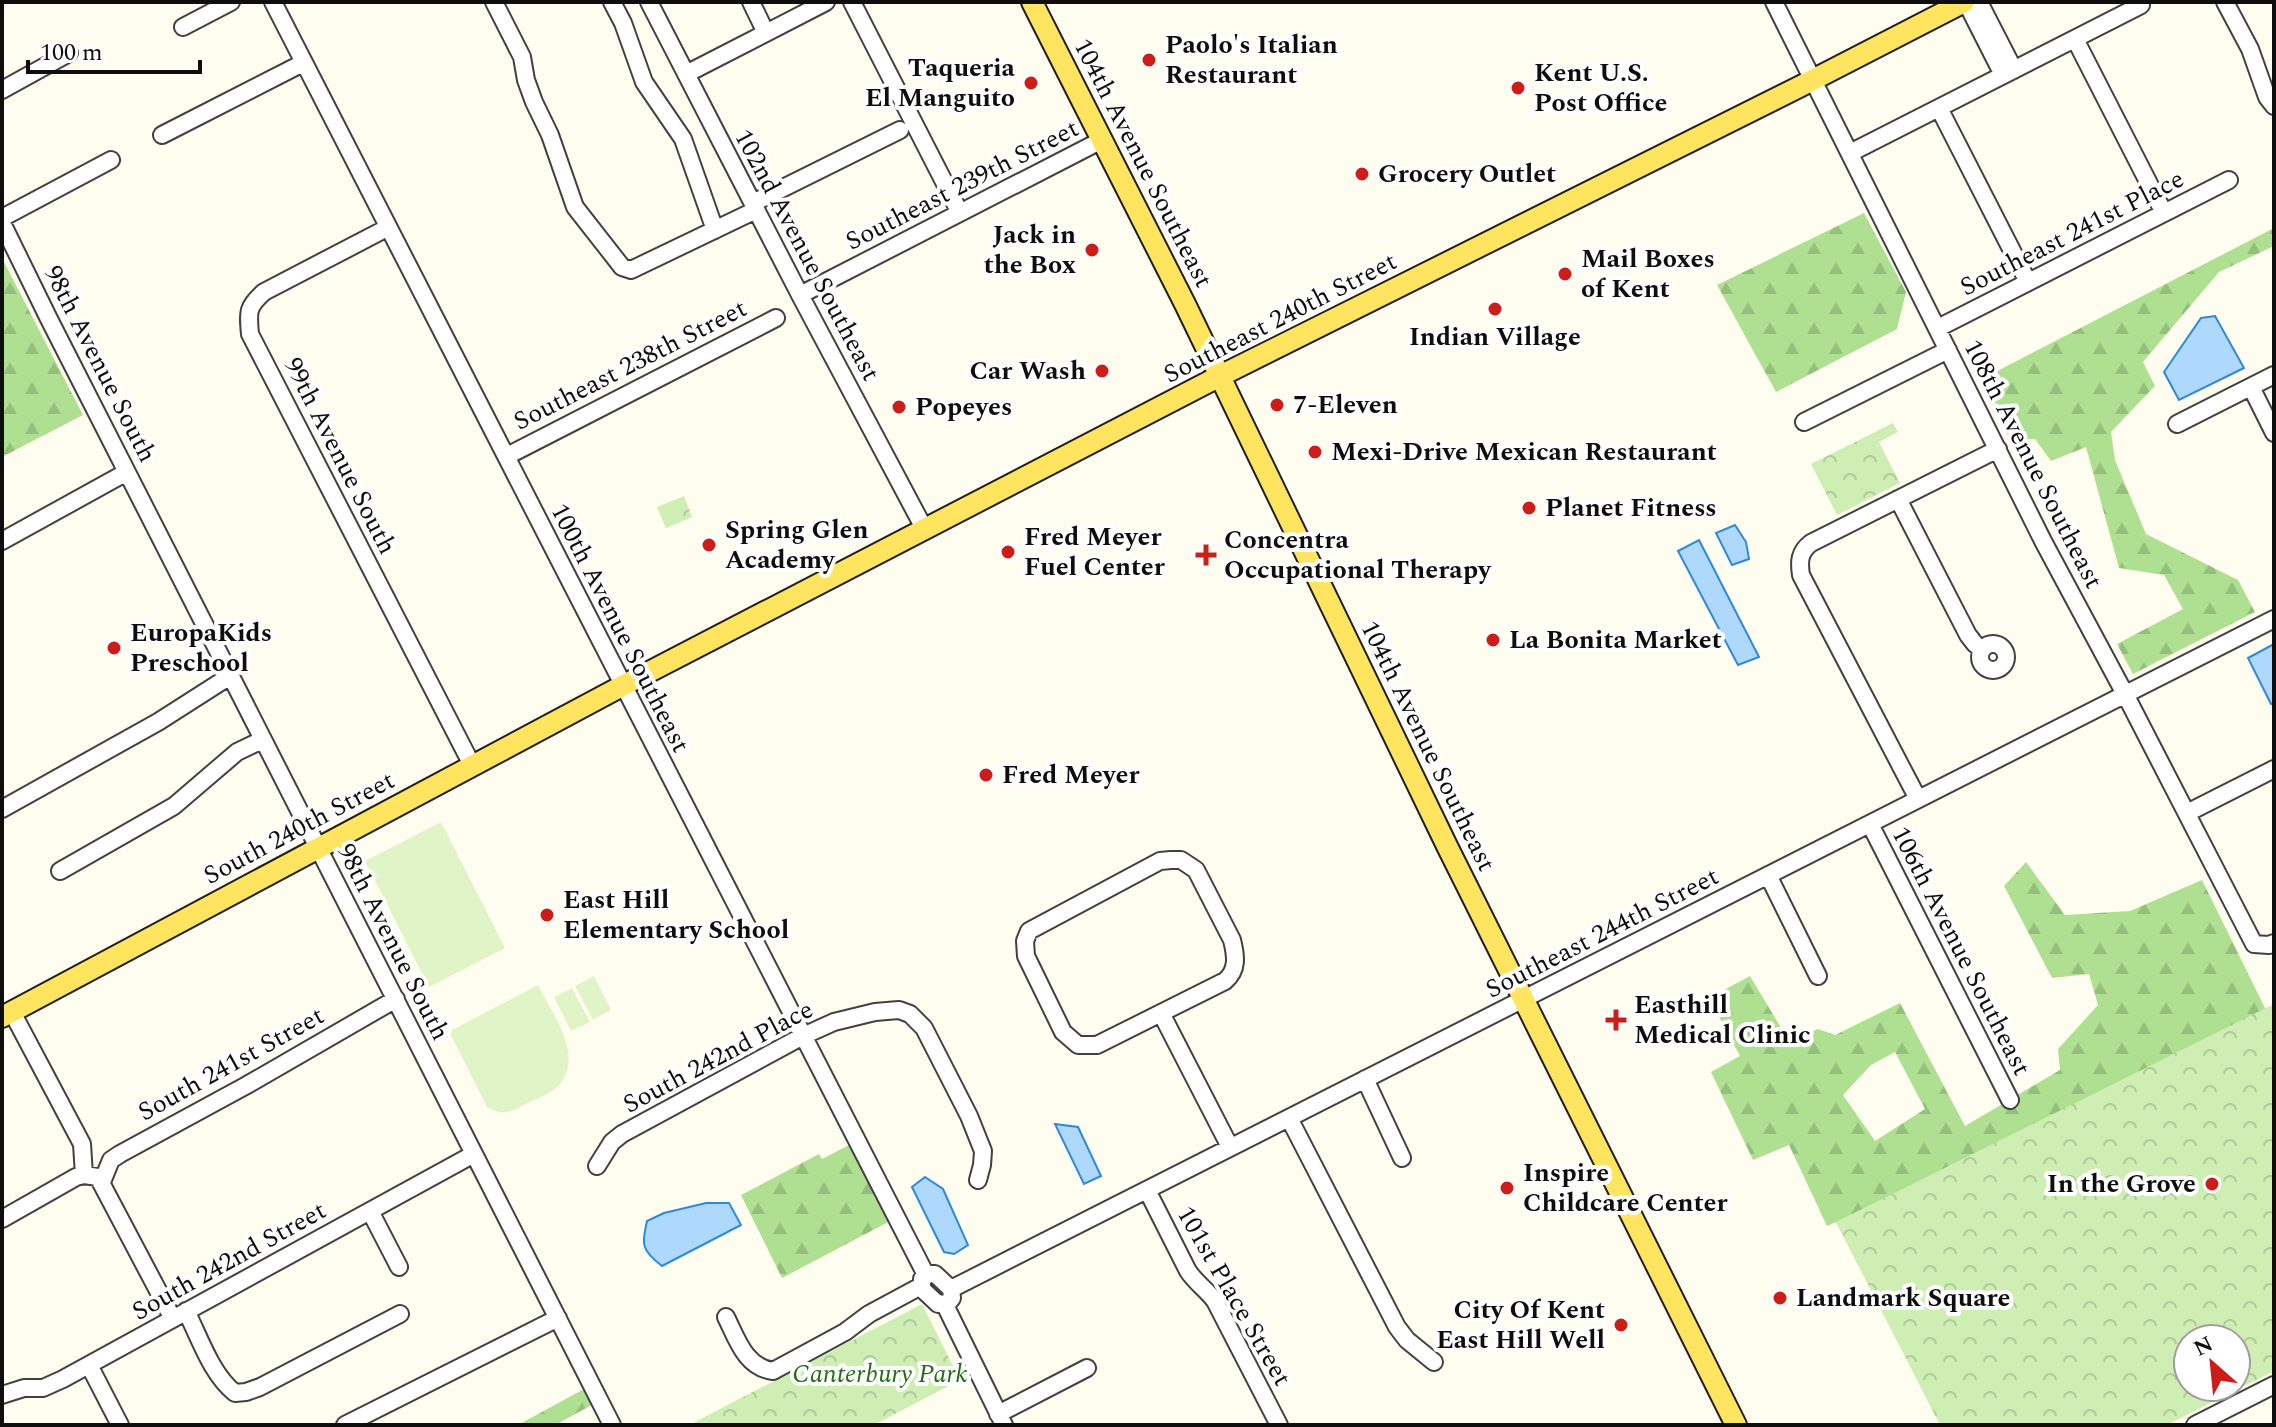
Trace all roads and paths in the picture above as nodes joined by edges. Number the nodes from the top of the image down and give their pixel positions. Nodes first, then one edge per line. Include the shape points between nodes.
1 (231, 2) edge
2 (273, 2) edge
3 (494, 2) edge
4 (612, 2) edge
5 (649, 2) edge
6 (751, 2) edge
7 (826, 2) edge
8 (852, 2) edge
9 (1032, 2) edge
10 (1774, 2) edge
11 (1965, 2) edge
12 (1979, 2) edge
13 (2225, 2) edge
14 (2141, 5) dead end
15 (183, 27) dead end
16 (766, 33) junction
17 (2075, 39) junction
18 (69, 53) dead end
19 (303, 63) junction
20 (2008, 72) junction
21 (686, 74) junction
22 (1814, 80) junction
23 (2, 90) edge
24 (2274, 106) edge
25 (1939, 108) junction
26 (900, 130) dead end
27 (162, 135) dead end
28 (1102, 140) junction
29 (1850, 153) junction
30 (111, 160) dead end
31 (2229, 180) dead end
32 (754, 206) junction
33 (960, 213) junction
34 (2164, 213) junction
35 (2, 221) edge
36 (387, 228) junction
37 (715, 230) junction
38 (2028, 282) junction
39 (792, 307) junction
40 (1938, 328) junction
41 (1948, 350) junction
42 (2274, 375) edge
43 (1220, 376) junction
44 (2251, 387) junction
45 (1804, 422) dead end
46 (2177, 424) dead end
47 (2274, 433) edge
48 (1998, 449) junction
49 (507, 456) junction
50 (127, 472) junction
51 (1898, 499) junction
52 (925, 530) junction
53 (2, 541) edge
54 (2274, 619) edge
55 (1982, 650) dead end
56 (230, 676) junction
57 (622, 686) junction
58 (2125, 694) junction
59 (262, 740) junction
60 (472, 765) junction
61 (2274, 769) edge
62 (1918, 799) junction
63 (2, 809) edge
64 (2187, 813) junction
65 (1870, 824) junction
66 (318, 847) junction
67 (60, 871) dead end
68 (1768, 875) junction
69 (2274, 943) edge
70 (1818, 976) dead end
71 (396, 999) junction
72 (1524, 999) junction
73 (1161, 1013) junction
74 (7, 1015) edge
75 (803, 1036) junction
76 (1365, 1079) junction
77 (2010, 1100) dead end
78 (1289, 1118) junction
79 (1230, 1147) junction
80 (474, 1154) junction
81 (1402, 1158) dead end
82 (597, 1166) dead end
83 (93, 1177) junction
84 (978, 1180) dead end
85 (1147, 1190) junction
86 (370, 1211) junction
87 (2, 1219) edge
88 (399, 1267) dead end
89 (923, 1280) junction
90 (948, 1297) junction
91 (400, 1314) dead end
92 (180, 1315) junction
93 (726, 1317) dead end
94 (558, 1318) junction
95 (1434, 1362) dead end
96 (89, 1365) junction
97 (1087, 1368) dead end
98 (2274, 1385) edge
99 (2, 1395) edge
100 (1001, 1419) edge
101 (120, 1425) edge
102 (345, 1425) edge
103 (612, 1425) edge
104 (1279, 1425) edge
105 (1736, 1425) edge
106 (2195, 1425) edge

1 - 15 street
2 - 19 street, 100th Avenue Southeast
3 - 37 street via 522,57 575,207 622,267 631,270
4 - 37 street via 644,82 683,139
5 - 21 street, 102nd Avenue Southeast
6 - 16 street
7 - 16 street
8 - 33 street
9 - 28 main road, 104th Avenue Southeast
10 - 22 street, 108th Avenue Southeast
11 - 20 street
11 - 22 main road, Southeast 240th Street
12 - 20 street
13 - 24 street
14 - 17 street
16 - 21 street
17 - 20 street
17 - 34 street
18 - 23 street
19 - 27 street
19 - 36 street, 100th Avenue Southeast
20 - 25 street
21 - 32 street, 102nd Avenue Southeast
22 - 29 street, 108th Avenue Southeast
22 - 43 main road, Southeast 240th Street
25 - 29 street
25 - 38 street
26 - 32 street
28 - 33 street, Southeast 239th Street
28 - 43 main road, 104th Avenue Southeast
29 - 40 street, 108th Avenue Southeast
30 - 35 street
31 - 34 street, Southeast 241st Place
32 - 37 street
32 - 39 street, 102nd Avenue Southeast
33 - 39 street, Southeast 239th Street
34 - 38 street, Southeast 241st Place
35 - 50 street, 98th Avenue South
36 - 49 street, 100th Avenue Southeast
36 - 60 street, 99th Avenue South via 264,292 248,310 250,334
38 - 40 street, Southeast 241st Place
39 - 49 street, Southeast 238th Street
39 - 52 street, 102nd Avenue Southeast
40 - 41 street, 108th Avenue Southeast
41 - 45 street
41 - 48 street, 108th Avenue Southeast
42 - 44 street
43 - 52 main road, Southeast 240th Street
43 - 72 main road, 104th Avenue Southeast
44 - 46 street
44 - 47 street
48 - 51 street
48 - 58 street, 108th Avenue Southeast
49 - 57 street, 100th Avenue Southeast
50 - 53 street
50 - 56 street, 98th Avenue South
51 - 55 street via 1968,635
51 - 62 street via 1811,543 1802,552 1801,575
52 - 57 main road, Southeast 240th Street
54 - 58 street, Southeast 244th Street
56 - 59 street, 98th Avenue South
56 - 63 street
57 - 60 main road, South 240th Street
57 - 75 street, 100th Avenue Southeast
58 - 62 street, Southeast 244th Street
58 - 64 street, 108th Avenue Southeast
59 - 66 street, 98th Avenue South
59 - 67 street via 237,752 174,806
60 - 66 main road, South 240th Street
61 - 64 street
62 - 65 street, Southeast 244th Street
64 - 69 street, 108th Avenue Southeast via 2254,944
65 - 68 street, Southeast 244th Street
65 - 77 street, 106th Avenue Southeast
66 - 71 street, 98th Avenue South
66 - 74 main road, South 240th Street
68 - 70 street
68 - 72 street, Southeast 244th Street
71 - 80 street, 98th Avenue South
71 - 83 street, South 241st Street via 120,1154
72 - 76 street, Southeast 244th Street
72 - 105 main road, 104th Avenue Southeast
73 - 73 street via 1225,981 1236,960 1232,940 1196,870 1181,860 1160,861 1029,931 1026,956 1063,1032 1078,1045 1097,1045
73 - 79 street
74 - 83 street via 82,1144
75 - 82 street, South 242nd Place via 622,1134
75 - 84 street, South 242nd Place via 875,1012 893,1010 915,1017 979,1139 984,1158
75 - 89 street, 100th Avenue Southeast
76 - 78 street, Southeast 244th Street
76 - 81 street
78 - 79 street, Southeast 244th Street
78 - 95 street via 1397,1327
79 - 85 street, Southeast 244th Street
80 - 86 street, South 242nd Street
80 - 94 street, 98th Avenue South
83 - 87 street, South 241st Street
83 - 92 street
85 - 90 street, Southeast 244th Street
85 - 104 street, 101st Place Street via 1194,1282 1215,1301
86 - 88 street
86 - 92 street, South 242nd Street
89 - 90 street via 924,1292 938,1304
89 - 93 street via 845,1332 773,1371 751,1361
90 - 100 street
91 - 92 street via 260,1387 235,1393
92 - 96 street, South 242nd Street
94 - 102 street
94 - 103 street, 98th Avenue South
96 - 99 street, South 242nd Street via 43,1388
96 - 101 street
97 - 100 street
98 - 106 street

